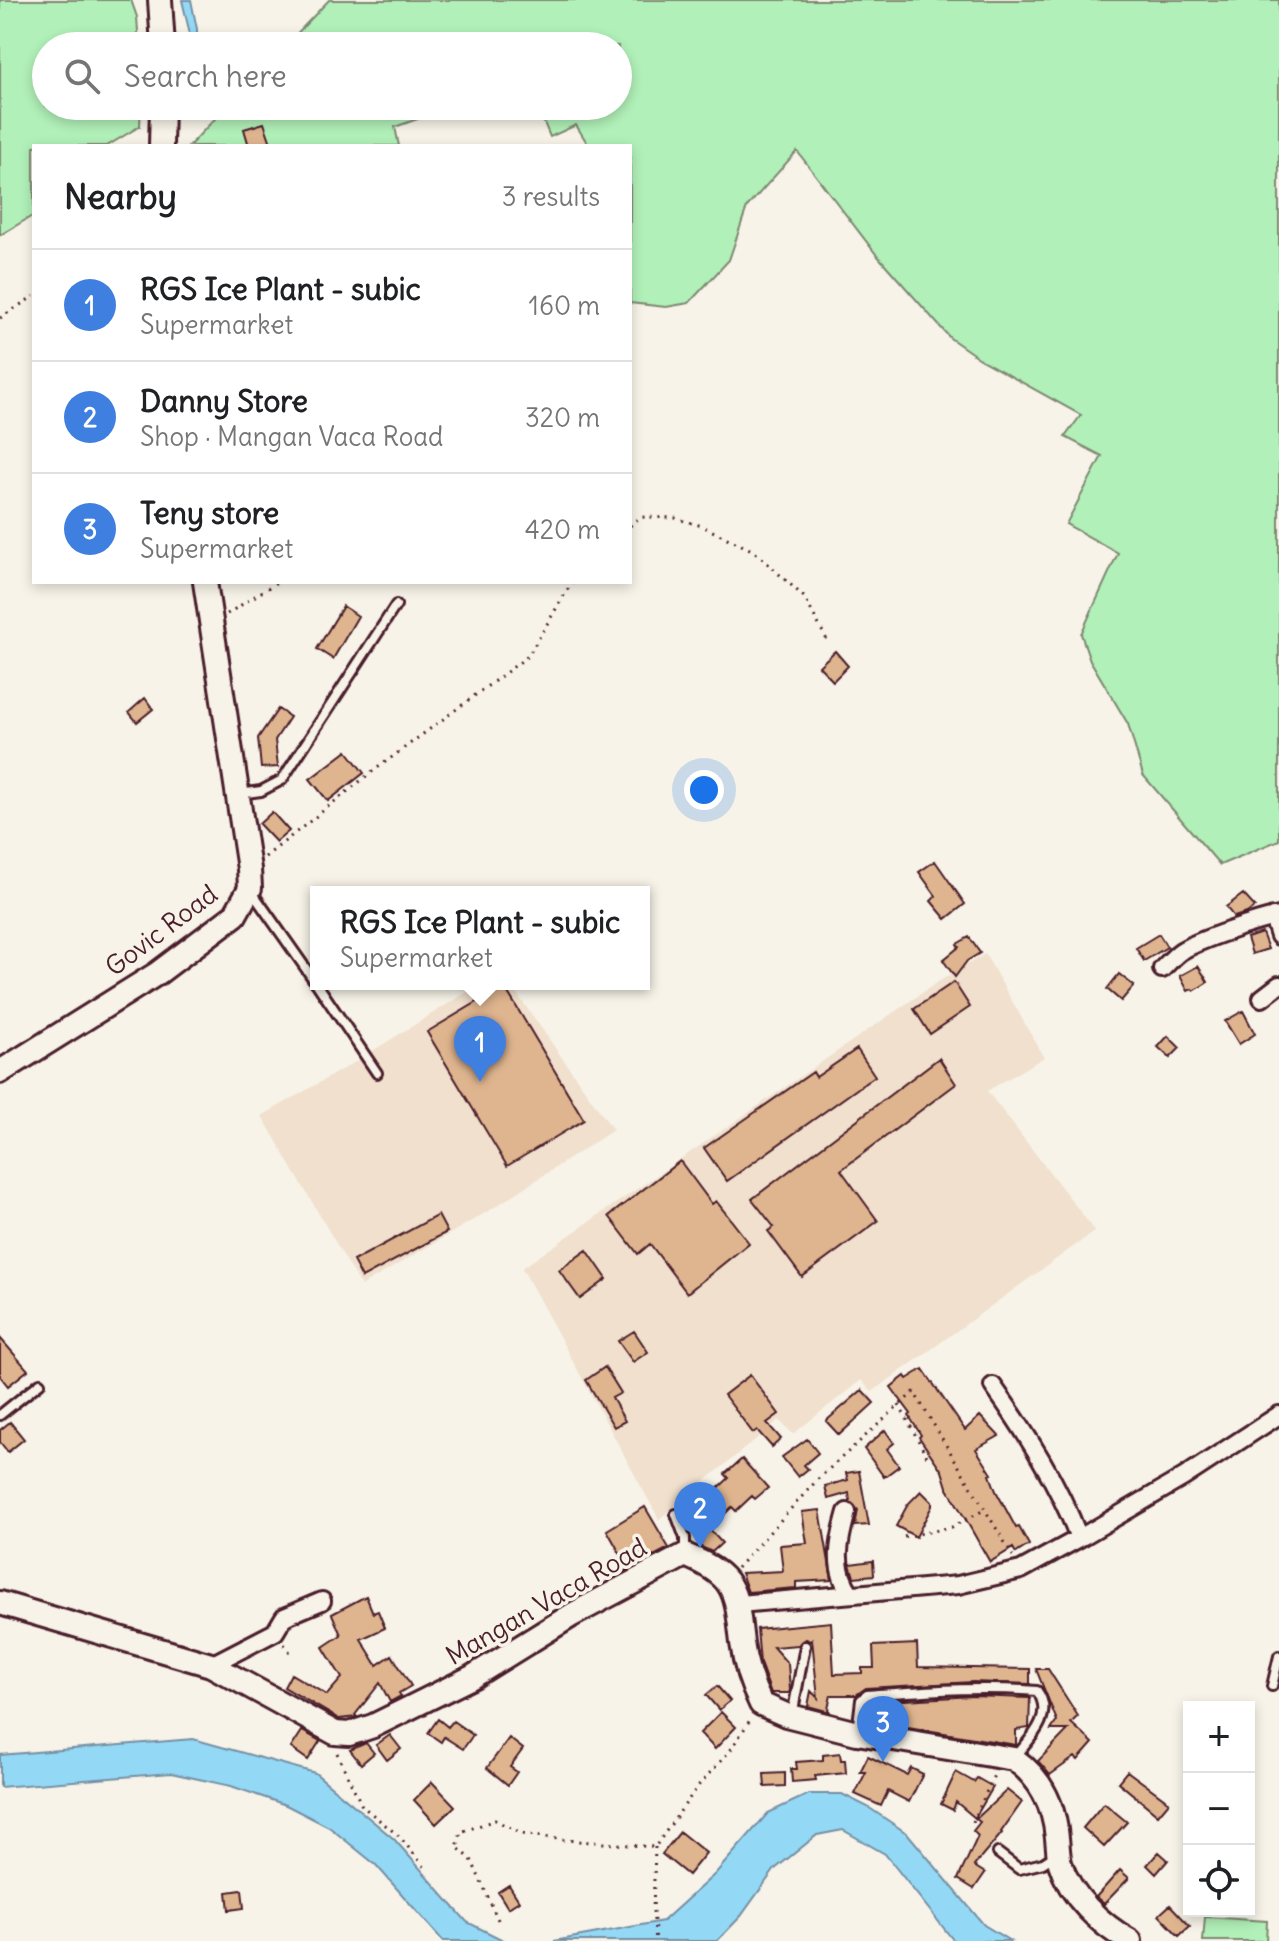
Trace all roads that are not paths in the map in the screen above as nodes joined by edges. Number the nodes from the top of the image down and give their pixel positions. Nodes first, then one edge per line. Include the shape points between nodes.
1 (160, 0) edge
2 (162, 32) edge
3 (162, 120) edge
4 (161, 144) edge
5 (205, 584) edge
6 (396, 605) dead end
7 (237, 795) junction
8 (250, 879) junction
9 (1276, 917) edge
10 (1279, 936) edge
11 (1162, 969) dead end
12 (310, 974) edge
13 (1279, 985) edge
14 (321, 990) edge
15 (1262, 998) dead end
16 (0, 1072) edge
17 (377, 1073) dead end
18 (40, 1383) dead end
19 (993, 1386) dead end
20 (0, 1415) edge
21 (1279, 1415) edge
22 (847, 1512) dead end
23 (676, 1514) dead end
24 (1079, 1538) junction
25 (685, 1555) junction
26 (851, 1594) junction
27 (322, 1601) dead end
28 (0, 1603) edge
29 (739, 1604) junction
30 (805, 1646) dead end
31 (1279, 1656) edge
32 (211, 1665) junction
33 (1272, 1686) dead end
34 (792, 1717) junction
35 (857, 1733) junction
36 (1008, 1758) junction
37 (998, 1853) dead end
38 (1058, 1854) junction
39 (1130, 1941) edge

1 - 2 street
3 - 4 street
5 - 7 street
6 - 7 lane via 282,780
7 - 8 street
8 - 12 lane
8 - 16 street, Govic Road via 235,915 158,973
9 - 10 street
9 - 11 street via 1191,946
13 - 15 street
14 - 17 lane
18 - 20 lane
19 - 24 street via 1030,1440
21 - 24 street
22 - 26 street via 838,1542 839,1563
23 - 25 lane
24 - 26 street via 1021,1570 958,1585
25 - 29 street, Mangan Vaca Road via 708,1564 727,1580
25 - 32 street, Mangan Vaca Road via 572,1615 472,1677 349,1734 335,1733
26 - 29 street
27 - 32 street via 284,1617 275,1632
28 - 32 street
29 - 34 street via 750,1682 761,1704
30 - 34 lane
31 - 33 lane
34 - 35 street
35 - 36 street
35 - 36 lane via 861,1700 867,1695 1037,1691 1043,1699 1036,1732
36 - 38 street via 1031,1771 1047,1795
37 - 38 lane via 1019,1869
38 - 39 street via 1066,1880 1081,1899 1112,1931

